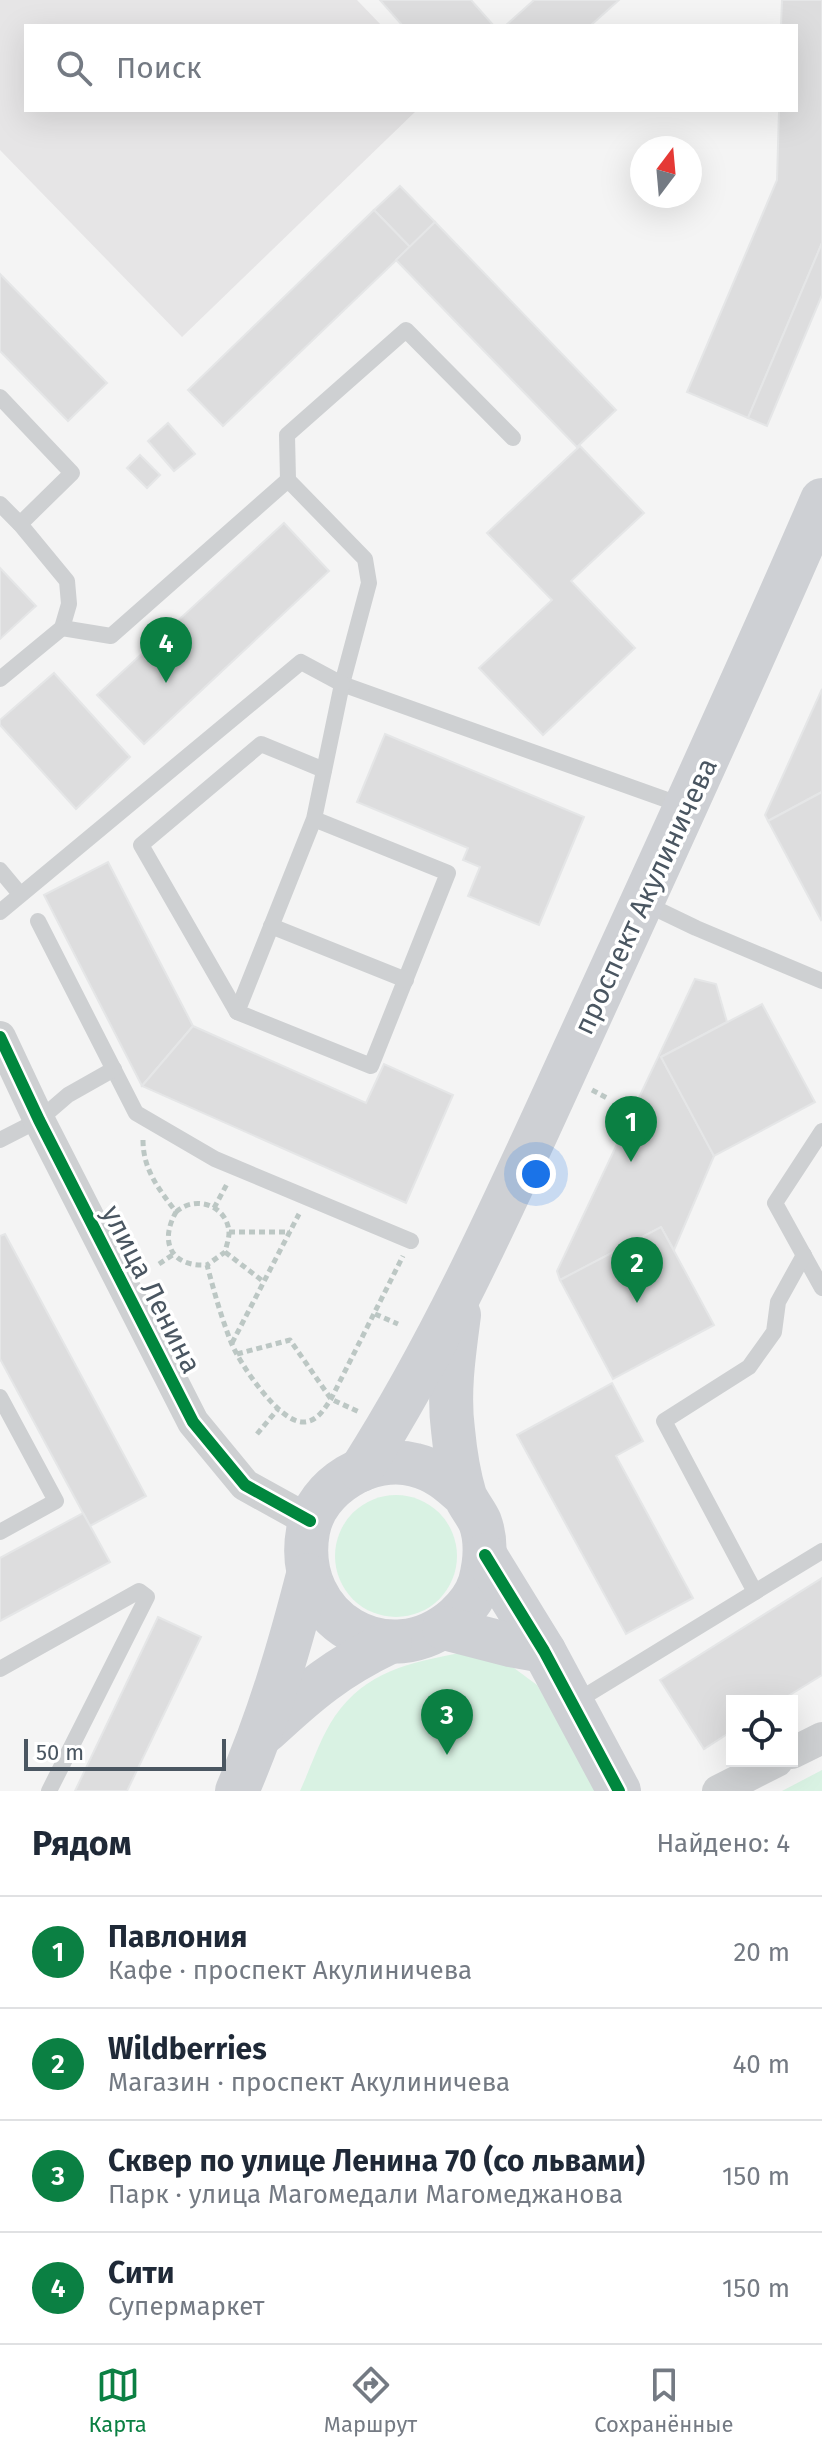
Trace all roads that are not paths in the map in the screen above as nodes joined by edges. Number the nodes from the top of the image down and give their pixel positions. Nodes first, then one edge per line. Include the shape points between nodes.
1 (0, 397) edge
2 (513, 438) dead end
3 (288, 480) junction
4 (822, 500) edge
5 (0, 504) edge
6 (20, 524) junction
7 (62, 628) junction
8 (0, 679) edge
9 (342, 684) junction
10 (324, 770) junction
11 (686, 807) junction
12 (314, 819) junction
13 (0, 870) edge
14 (20, 894) junction
15 (642, 902) junction
16 (0, 912) edge
17 (38, 921) dead end
18 (271, 926) junction
19 (406, 980) junction
20 (822, 981) edge
21 (237, 1012) junction
22 (0, 1037) edge
23 (114, 1069) junction
24 (39, 1120) junction
25 (822, 1131) edge
26 (0, 1140) edge
27 (411, 1241) road end
28 (804, 1255) junction
29 (822, 1288) edge
30 (462, 1289) junction
31 (0, 1397) edge
32 (361, 1470) junction
33 (465, 1496) junction
34 (310, 1521) junction
35 (0, 1532) edge
36 (822, 1551) edge
37 (485, 1555) junction
38 (308, 1575) junction
39 (755, 1592) junction
40 (444, 1628) junction
41 (390, 1642) junction
42 (544, 1651) junction
43 (0, 1669) edge
44 (571, 1705) junction
45 (261, 1736) junction
46 (822, 1738) edge
47 (798, 1750) edge
48 (765, 1767) edge
49 (49, 1791) edge
50 (237, 1791) edge
51 (619, 1791) edge
52 (718, 1791) edge

1 - 6 lane via 72,473
2 - 3 lane via 406,330 287,435
3 - 7 lane via 111,636
3 - 9 lane via 365,559 369,583
4 - 11 main road, проспект Акулиничева
5 - 6 lane
6 - 7 lane via 67,581 69,604
7 - 8 lane
9 - 10 lane
9 - 11 lane
9 - 14 lane via 301,662
10 - 12 lane
10 - 21 lane via 261,744 141,845
11 - 15 main road, проспект Акулиничева
12 - 18 lane
12 - 19 lane via 448,873
13 - 14 lane
14 - 16 lane
15 - 20 lane
15 - 30 main road, проспект Акулиничева
17 - 23 lane
18 - 19 lane
18 - 21 lane
19 - 21 lane via 371,1066
22 - 24 street, улица Ленина
23 - 24 lane via 68,1095
23 - 27 lane via 136,1113 215,1159
24 - 26 lane
24 - 34 street, улица Ленина via 193,1422 245,1485
25 - 28 lane via 775,1203
28 - 29 lane
28 - 39 lane via 778,1302 774,1332 749,1367 664,1421
30 - 32 main road, проспект Акулиничева
30 - 33 main road via 452,1430
31 - 35 lane via 56,1501
32 - 33 main road via 382,1463 413,1464 442,1476
32 - 34 main road via 328,1492
33 - 37 main road via 480,1524
34 - 38 main road via 305,1547
36 - 39 lane
37 - 40 main road via 479,1585 465,1609
37 - 42 main road
38 - 41 main road via 319,1601 338,1622 362,1636
38 - 45 main road
39 - 44 lane
40 - 41 main road via 418,1639
40 - 42 main road
41 - 45 main road via 313,1687
42 - 44 main road
43 - 49 lane via 139,1591 147,1597
44 - 51 main road
45 - 50 main road
46 - 47 street
48 - 52 street

